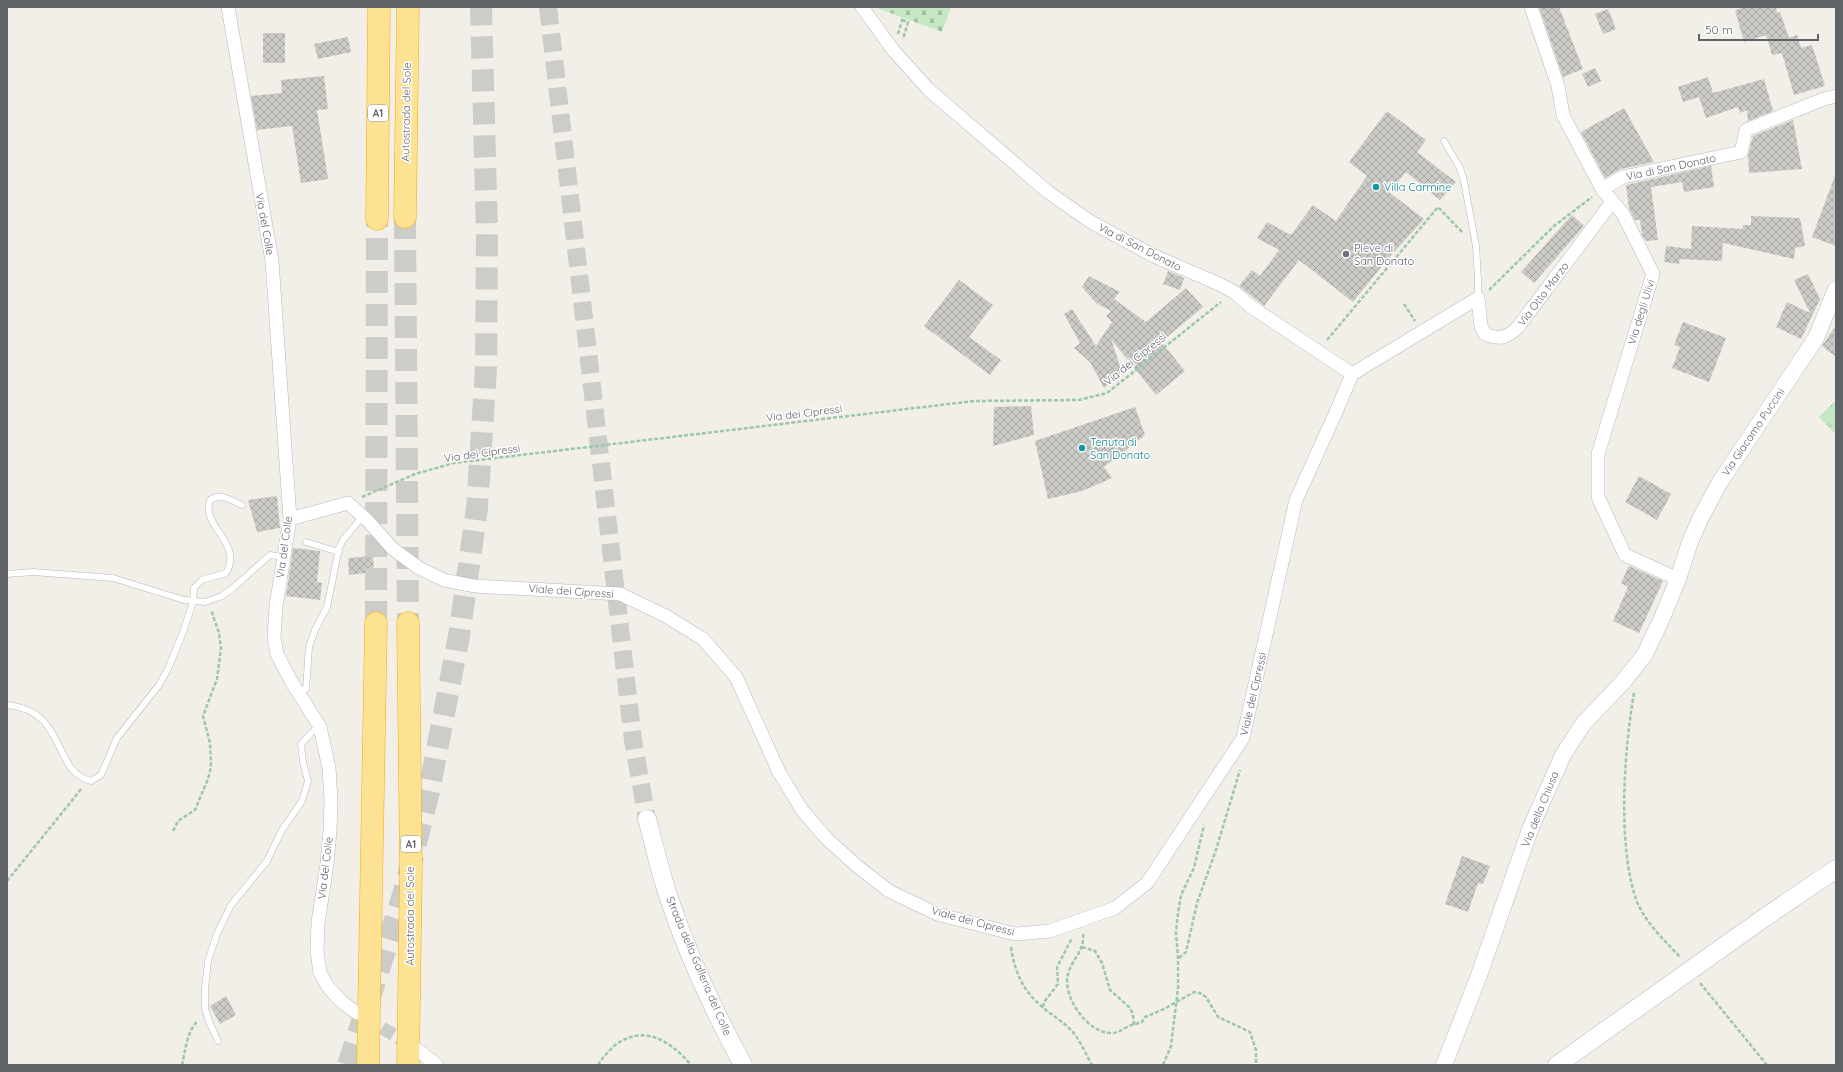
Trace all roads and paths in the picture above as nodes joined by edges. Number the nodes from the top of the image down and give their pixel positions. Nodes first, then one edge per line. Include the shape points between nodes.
1 (228, 7) edge
2 (379, 7) edge
3 (408, 7) edge
4 (862, 7) edge
5 (1531, 7) edge
6 (902, 20) dead end
7 (898, 54) junction
8 (1836, 96) edge
9 (1444, 141) dead end
10 (1602, 189) junction
11 (1612, 202) junction
12 (405, 217) tunnel mouth
13 (377, 219) tunnel mouth
14 (1476, 246) junction
15 (1836, 289) edge
16 (1234, 292) junction
17 (1478, 298) junction
18 (1404, 304) dead end
19 (1423, 331) junction
20 (1318, 351) junction
21 (1352, 374) junction
22 (348, 503) junction
23 (242, 506) dead end
24 (363, 516) junction
25 (290, 519) junction
26 (306, 542) dead end
27 (339, 552) junction
28 (283, 557) junction
29 (7, 574) edge
30 (1678, 579) junction
31 (207, 601) junction
32 (193, 602) junction
33 (376, 623) tunnel mouth
34 (408, 623) tunnel mouth
35 (1634, 690) dead end
36 (298, 693) junction
37 (7, 705) edge
38 (320, 727) junction
39 (1240, 742) junction
40 (85, 780) junction
41 (1198, 806) junction
42 (647, 819) tunnel mouth
43 (173, 831) dead end
44 (1836, 869) edge
45 (7, 881) edge
46 (1076, 922) junction
47 (1011, 933) junction
48 (1082, 947) junction
49 (1178, 958) junction
50 (1682, 960) dead end
51 (1700, 982) dead end
52 (1176, 1002) junction
53 (1043, 1007) junction
54 (357, 1013) tunnel mouth
55 (207, 1014) junction
56 (1134, 1025) junction
57 (218, 1041) dead end
58 (412, 1057) edge
59 (182, 1065) edge
60 (368, 1065) edge
61 (437, 1065) edge
62 (598, 1065) edge
63 (691, 1065) edge
64 (743, 1065) edge
65 (1092, 1065) edge
66 (1163, 1065) edge
67 (1256, 1065) edge
68 (1444, 1065) edge
69 (1557, 1065) edge
70 (1767, 1065) edge

1 - 25 street, Via del Colle via 272,261
2 - 13 highway, A1
3 - 12 highway, Autostrada del Sole
4 - 7 street, Via di San Donato
5 - 10 street, Via degli Ulivi via 1558,86 1563,115
6 - 7 path via 908,22
7 - 16 street, Via di San Donato via 929,90 1070,209 1154,256
8 - 10 street, Via di San Donato via 1746,130 1742,152 1623,177
9 - 14 lane via 1464,181
10 - 11 street, Via degli Ulivi
10 - 17 path via 1554,226
11 - 17 street, Via Otto Marzo via 1518,328 1510,335 1503,338 1485,334 1481,326
11 - 30 street, Via degli Ulivi via 1623,214 1653,274 1598,454 1598,497 1625,555
14 - 17 lane
14 - 20 path via 1438,207
15 - 30 street, Via Giacomo Puccini via 1816,338 1720,482 1704,511 1690,542
16 - 20 street, Via di San Donato via 1250,306
16 - 22 path, Via dei Cipressi via 1107,393 1079,400 974,401 454,463 414,474
17 - 19 street
18 - 19 path
19 - 21 street
20 - 21 street, Via di San Donato
21 - 39 street, Viale dei Cipressi via 1296,500 1243,738
22 - 24 street, Viale dei Cipressi
22 - 25 street
23 - 32 lane via 225,497 216,496 210,500 211,517 230,548 230,566 226,573 197,584 194,588
24 - 27 lane via 343,540
24 - 47 street, Viale dei Cipressi via 393,549 419,568 444,580 474,586 620,594 666,616 703,639 736,677 779,772 802,810 827,839 889,891 937,914
25 - 28 street, Via del Colle
26 - 27 lane
27 - 36 lane via 327,607 309,647 306,689
28 - 31 lane via 270,555 233,588 222,596
28 - 36 street, Via del Colle via 274,637 276,654
29 - 32 lane via 33,572 113,578
30 - 68 street, Via della Chiusa via 1645,654 1623,682 1583,724 1563,755 1532,827
31 - 32 lane
31 - 43 path via 219,634 221,648 217,679 203,716 210,743 211,767 195,810 178,821
32 - 40 lane via 168,669 159,685 117,738 101,776 91,781
33 - 60 highway
34 - 58 highway, Autostrada del Sole / A1
35 - 50 path via 1626,763 1625,832 1630,874 1638,903 1648,922
36 - 38 street, Via del Colle
37 - 40 lane via 26,708 39,715 47,723 72,771
38 - 54 street, Via del Colle via 329,768 331,800 317,951 320,973 329,988
38 - 55 lane via 312,731 301,744 308,781 302,801 282,830 266,861 231,905 217,934 208,961 205,988
39 - 41 street, Viale dei Cipressi
39 - 49 path via 1240,771 1197,903 1186,952
40 - 45 path via 80,791
41 - 46 street, Viale dei Cipressi via 1147,883 1115,908
41 - 49 path via 1206,814 1194,868 1181,895 1176,932
42 - 64 main road, Strada della Galleria del Colle via 667,892 687,945
44 - 69 main road
46 - 47 street, Viale dei Cipressi via 1050,931
46 - 48 path via 1084,942
46 - 53 path via 1071,939 1057,967 1058,984
47 - 53 path via 1013,961 1019,976 1029,994
48 - 56 path via 1095,951 1102,963 1110,990 1129,1007
48 - 56 path via 1068,975 1070,1000 1091,1024 1105,1033 1120,1032
49 - 52 path
51 - 70 path
52 - 56 path via 1144,1017 1142,1022
52 - 66 path via 1171,1046
52 - 67 path via 1194,992 1206,997 1218,1017 1250,1032 1256,1050
53 - 65 path via 1070,1029 1081,1043
55 - 57 lane
55 - 59 path via 194,1024
58 - 61 street
62 - 63 path via 622,1040 636,1036 651,1036 666,1041

